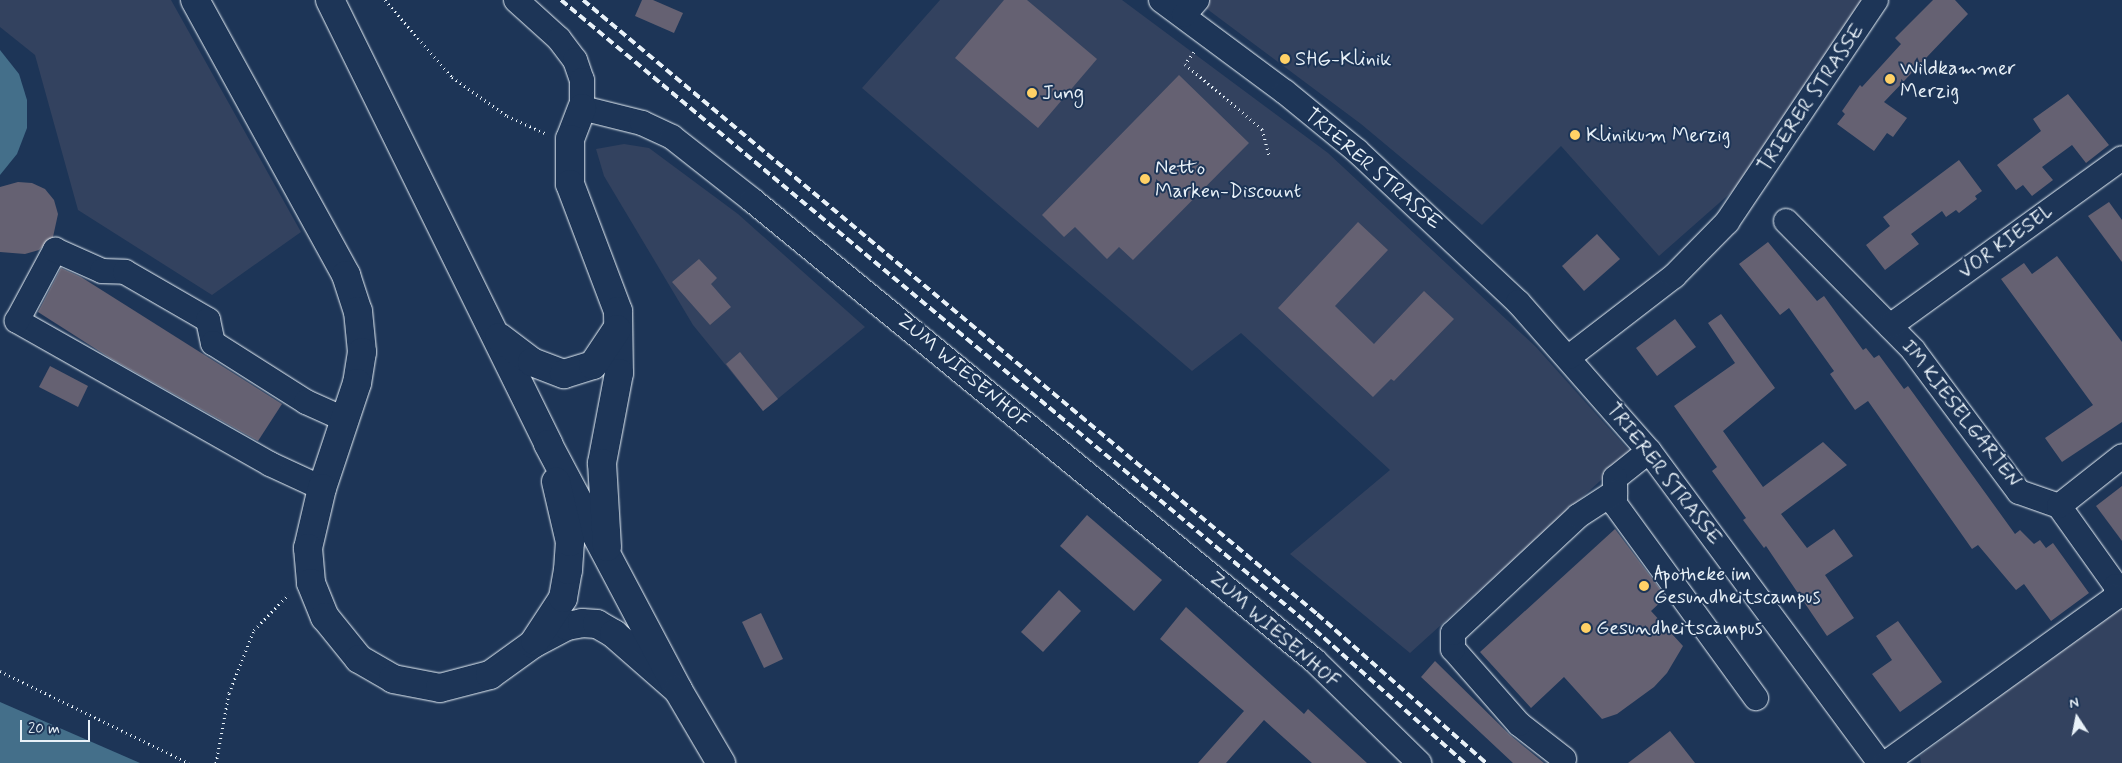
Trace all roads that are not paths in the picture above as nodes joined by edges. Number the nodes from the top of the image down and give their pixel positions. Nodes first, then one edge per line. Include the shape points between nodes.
1 (195, 0) edge
2 (330, 0) edge
3 (516, 0) edge
4 (1161, 0) edge
5 (1876, 0) edge
6 (1190, 7) edge
7 (582, 108) junction
8 (2122, 158) edge
9 (1786, 221) dead end
10 (1890, 326) junction
11 (618, 329) junction
12 (496, 335) junction
13 (1569, 357) junction
14 (346, 420) junction
15 (548, 444) junction
16 (1649, 451) junction
17 (2122, 456) edge
18 (322, 488) junction
19 (1615, 492) junction
20 (2060, 506) junction
21 (609, 561) junction
22 (534, 644) junction
23 (678, 690) junction
24 (1756, 698) dead end
25 (1564, 759) dead end
26 (721, 763) edge
27 (1419, 763) edge
28 (1880, 763) edge
29 (1886, 763) edge

1 - 14 main road via 346,275 358,311 362,352
2 - 12 main road
3 - 7 street via 560,39 575,60 582,80
4 - 6 street, TRIERER STRASSE
5 - 13 street, TRIERER STRASSE via 1728,222 1674,276
6 - 13 street, TRIERER STRASSE via 1208,34 1356,151 1518,302
7 - 11 main road via 570,139 570,184 612,287 618,311
7 - 27 street, ZUM WIESENHOF via 642,123 672,138 842,271 1315,662
8 - 10 street, VOR KIESEL
9 - 10 street, IM KIESELGARTEN
10 - 20 street, IM KIESELGARTEN via 1914,350 2020,492
11 - 12 main road via 592,365 564,374 532,362
11 - 21 main road via 619,373 602,463
12 - 15 main road
13 - 16 street, TRIERER STRASSE
14 - 18 main road
14 - 18 street via 306,402 213,343 208,320 125,272 102,271 55,250 17,320 270,464
15 - 21 main road
15 - 22 main road via 570,542 563,598
16 - 19 street via 1615,478
16 - 28 street, TRIERER STRASSE
17 - 20 street
18 - 22 main road via 308,548 311,583 325,618 359,659 393,679 440,688 490,675
19 - 24 street via 1615,504
19 - 25 street via 1578,516 1453,633 1454,649 1518,724
20 - 29 street via 2116,586 2116,597
21 - 23 main road
22 - 23 main road via 567,626 597,624 614,634
23 - 26 main road

